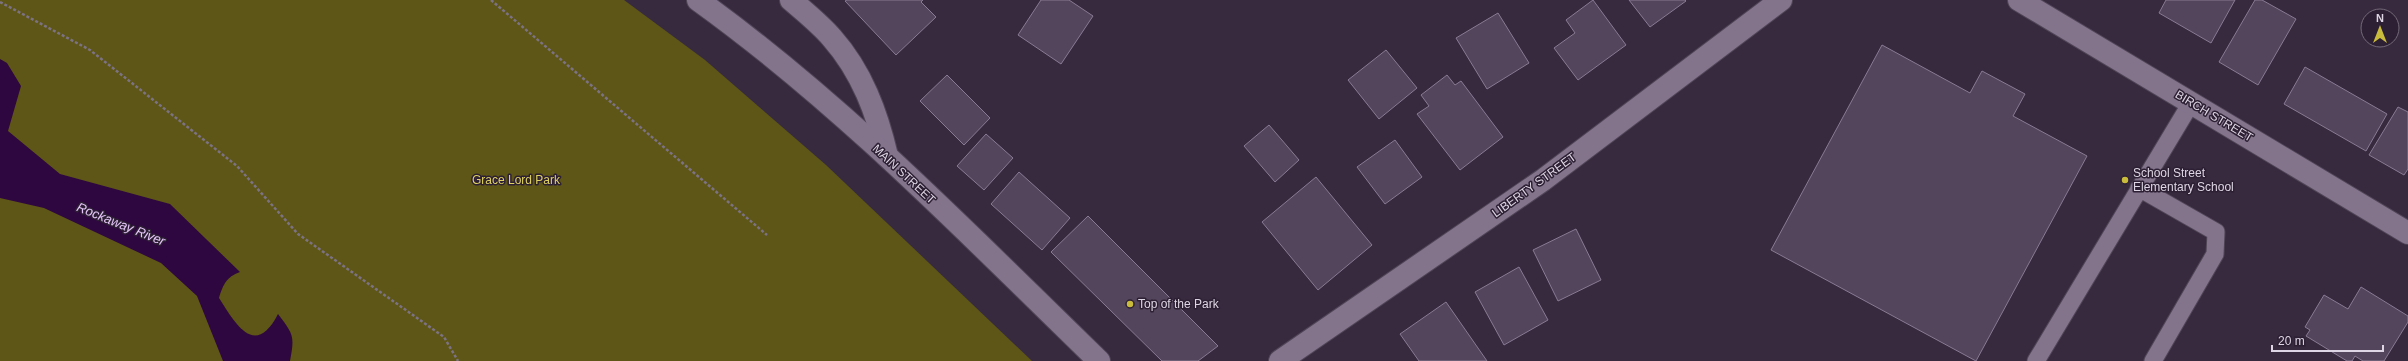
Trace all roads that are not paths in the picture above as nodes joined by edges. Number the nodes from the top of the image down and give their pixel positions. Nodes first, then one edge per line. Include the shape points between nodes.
1 (698, 0) edge
2 (791, 0) edge
3 (1781, 0) edge
4 (2020, 0) edge
5 (2190, 103) junction
6 (887, 156) junction
7 (2140, 188) junction
8 (2408, 233) edge
9 (1099, 361) edge
10 (1280, 361) edge
11 (2036, 361) edge
12 (2153, 361) edge

1 - 6 street, MAIN STREET via 744,34
2 - 6 street via 831,37 847,56 872,101
3 - 10 street, LIBERTY STREET via 1543,180
4 - 5 street, BIRCH STREET
5 - 7 lane
5 - 8 street, BIRCH STREET
6 - 9 street, MAIN STREET
7 - 11 lane
7 - 12 lane via 2216,232 2215,254

